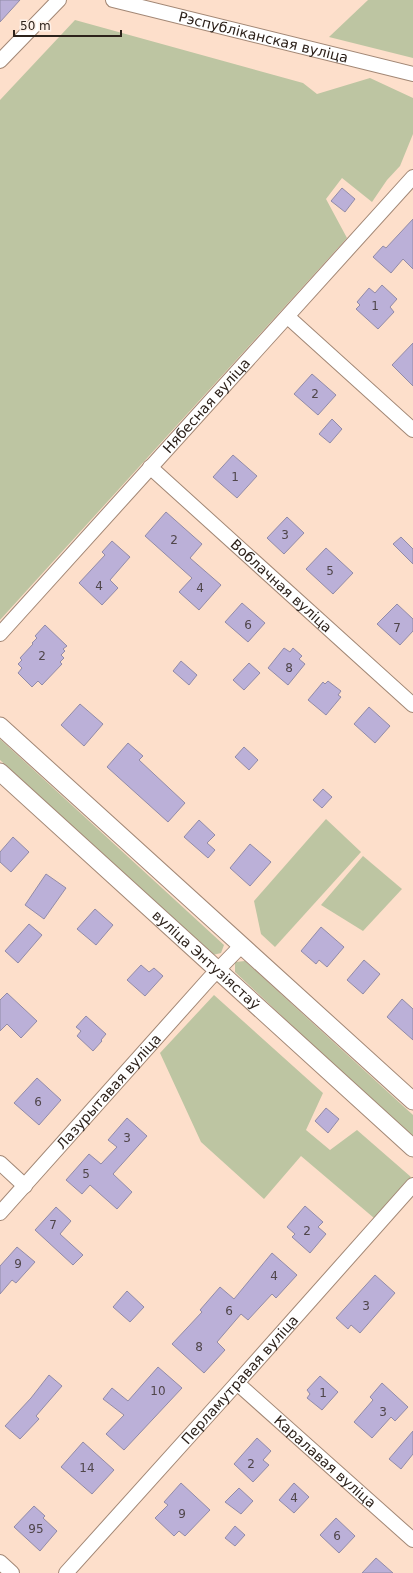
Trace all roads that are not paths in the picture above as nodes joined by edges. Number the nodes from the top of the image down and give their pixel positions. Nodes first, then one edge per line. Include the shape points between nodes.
1 (59, 0) edge
2 (113, 0) edge
3 (0, 61) edge
4 (413, 74) edge
5 (413, 176) edge
6 (288, 317) junction
7 (413, 430) edge
8 (150, 467) junction
9 (0, 634) edge
10 (413, 705) edge
11 (0, 726) edge
12 (0, 772) edge
13 (242, 945) junction
14 (218, 970) junction
15 (413, 1101) edge
16 (413, 1148) edge
17 (0, 1163) edge
18 (413, 1185) edge
19 (25, 1186) junction
20 (0, 1213) edge
21 (237, 1383) junction
22 (413, 1540) edge
23 (0, 1562) edge
24 (12, 1573) edge
25 (66, 1573) edge

1 - 3 street
2 - 4 street, Рэспубліканская вуліца
5 - 6 street, Нябесная вуліца
6 - 7 street
6 - 8 street, Нябесная вуліца
8 - 9 street, Нябесная вуліца
8 - 10 street, Воблачная вуліца
11 - 13 street
12 - 14 street, вуліца Энтузіястаў
13 - 14 street, Лазурытавая вуліца
13 - 15 street
14 - 16 street, вуліца Энтузіястаў
14 - 19 street, Лазурытавая вуліца
17 - 19 street
18 - 21 street, Перламутравая вуліца
19 - 20 street, Лазурытавая вуліца
21 - 22 street, Каралавая вуліца
21 - 25 street, Перламутравая вуліца
23 - 24 street

